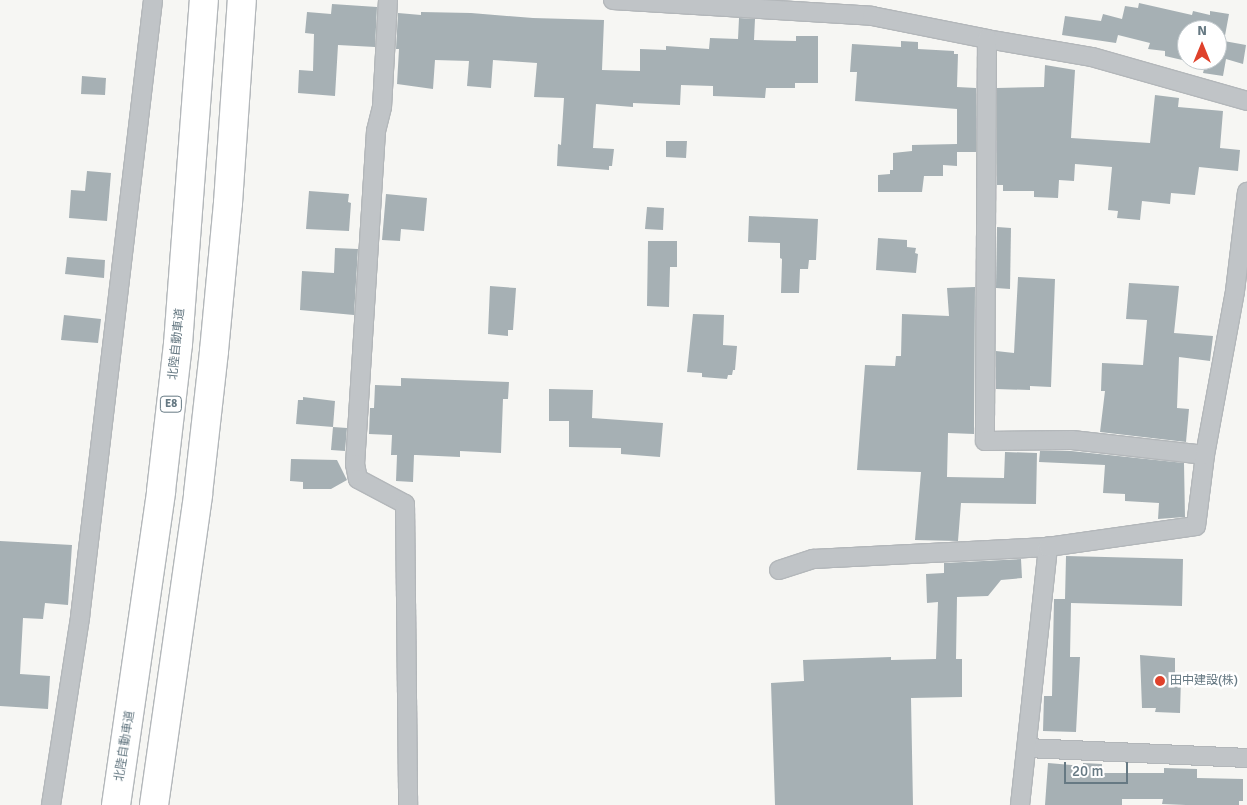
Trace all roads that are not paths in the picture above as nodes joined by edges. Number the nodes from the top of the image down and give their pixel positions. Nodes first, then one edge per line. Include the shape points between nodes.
1 (153, 0) edge
2 (204, 0) edge
3 (242, 0) edge
4 (388, 0) edge
5 (613, 0) edge
6 (987, 39) junction
7 (1247, 101) edge
8 (1247, 192) edge
9 (1241, 292) edge
10 (1205, 455) junction
11 (1048, 547) junction
12 (779, 570) dead end
13 (1027, 748) junction
14 (1247, 758) edge
15 (51, 805) edge
16 (116, 805) edge
17 (154, 805) edge
18 (408, 805) edge
19 (1020, 805) edge

1 - 15 street via 80,617
2 - 16 highway, 北陸自動車道 / E8 via 177,354 162,491
3 - 17 highway via 214,351 198,494
4 - 18 street via 382,107 376,131 355,464 358,479 405,504
5 - 6 street via 872,16
6 - 7 street via 1092,57
6 - 10 street via 985,440 1072,440
8 - 9 street
9 - 10 street
10 - 11 street via 1196,526
11 - 12 street via 814,559
11 - 13 street
13 - 14 street
13 - 19 street

